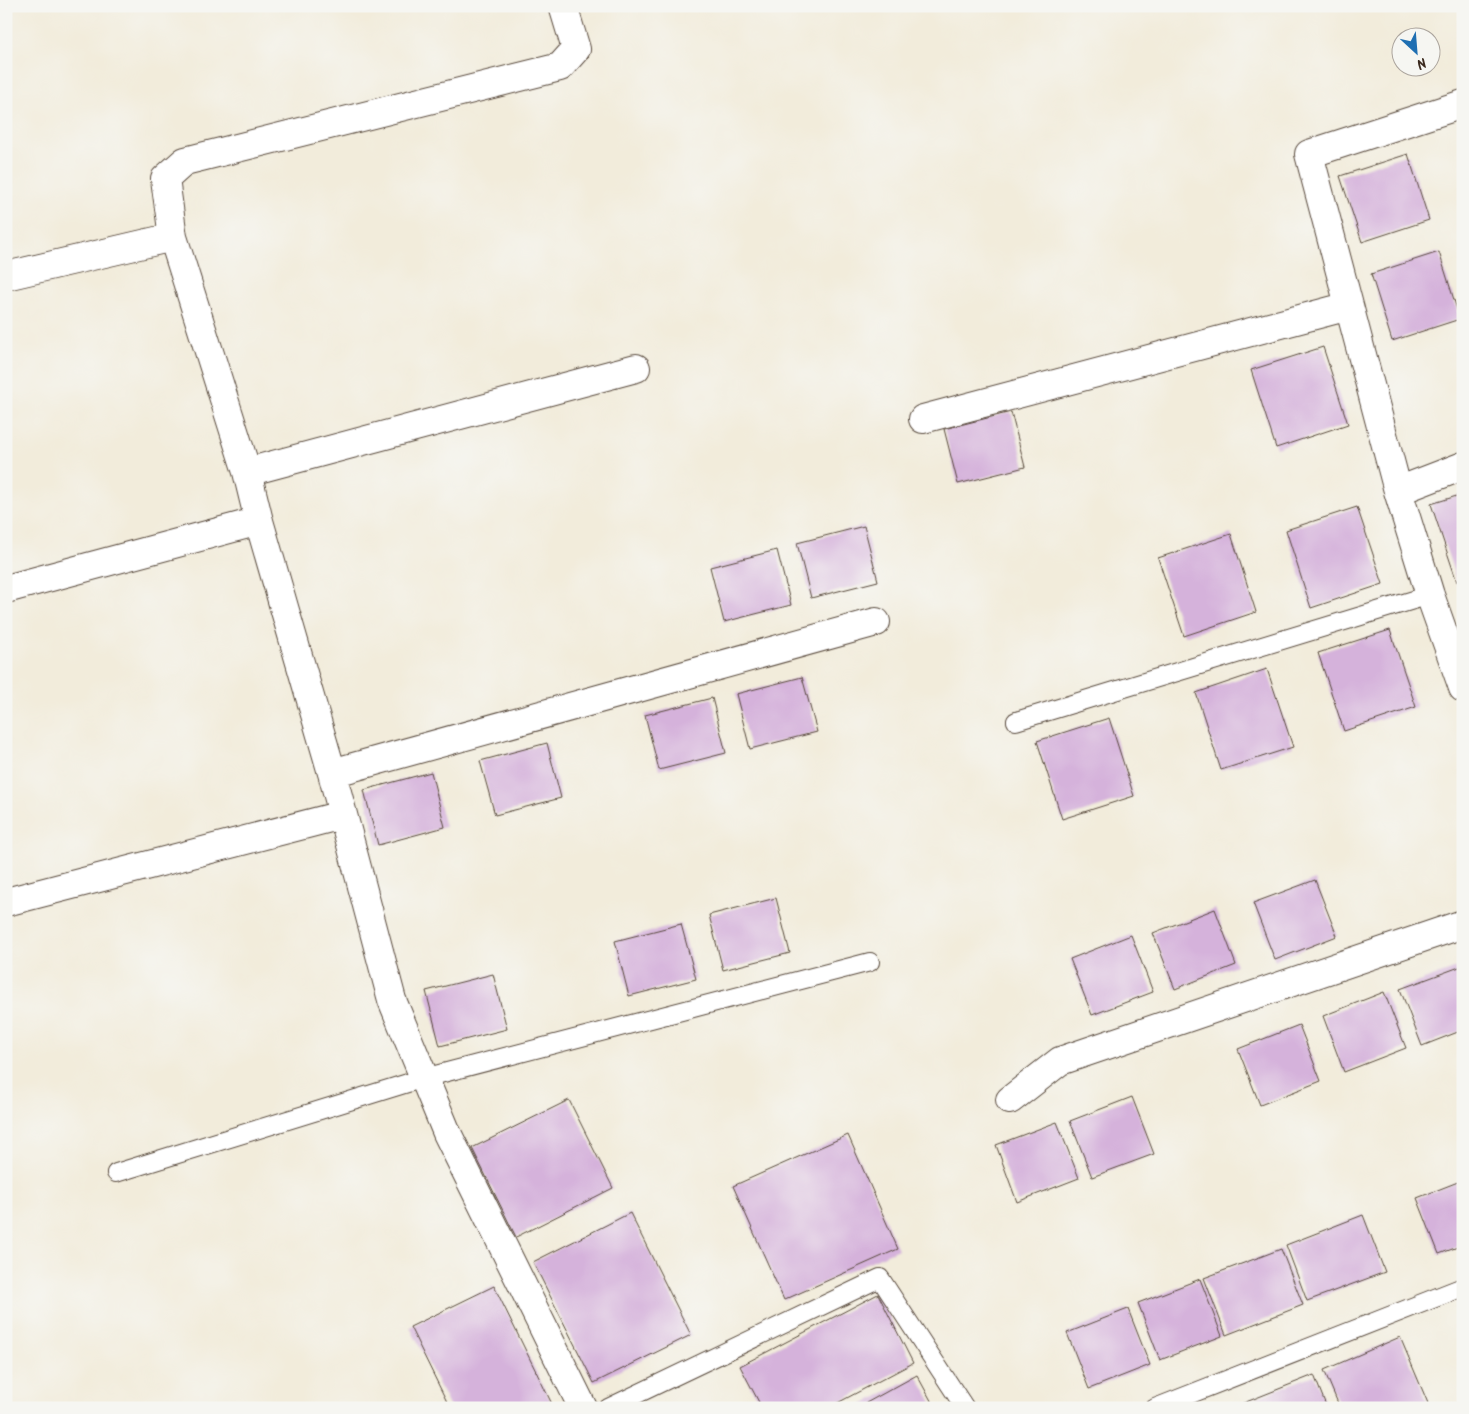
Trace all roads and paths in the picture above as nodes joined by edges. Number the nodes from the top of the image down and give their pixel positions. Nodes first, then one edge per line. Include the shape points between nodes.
1 (563, 6) edge
2 (1463, 104) edge
3 (173, 237) junction
4 (6, 276) edge
5 (1349, 306) junction
6 (636, 368) dead end
7 (923, 419) dead end
8 (1463, 466) edge
9 (247, 472) junction
10 (1398, 491) junction
11 (259, 521) junction
12 (6, 589) edge
13 (1430, 595) junction
14 (876, 622) dead end
15 (1463, 688) edge
16 (1016, 721) dead end
17 (332, 774) junction
18 (342, 815) junction
19 (6, 902) edge
20 (1463, 924) edge
21 (870, 962) dead end
22 (424, 1078) junction
23 (1010, 1100) dead end
24 (116, 1173) dead end
25 (1463, 1287) edge
26 (583, 1408) edge
27 (608, 1408) edge
28 (965, 1408) edge
29 (1154, 1408) edge

1 - 3 street via 576,49 560,67 185,161 165,179
2 - 5 street via 1309,154
3 - 4 street
3 - 9 street
5 - 7 street
5 - 10 street
6 - 9 street
8 - 10 street
9 - 11 street
10 - 13 street
11 - 12 street
11 - 17 street
13 - 15 street
13 - 16 lane
14 - 17 street
17 - 18 street
18 - 19 street
18 - 22 street via 392,1000
20 - 23 street via 1060,1061
21 - 22 lane
22 - 24 lane
22 - 26 street via 447,1133
25 - 29 lane
27 - 28 lane via 880,1278

